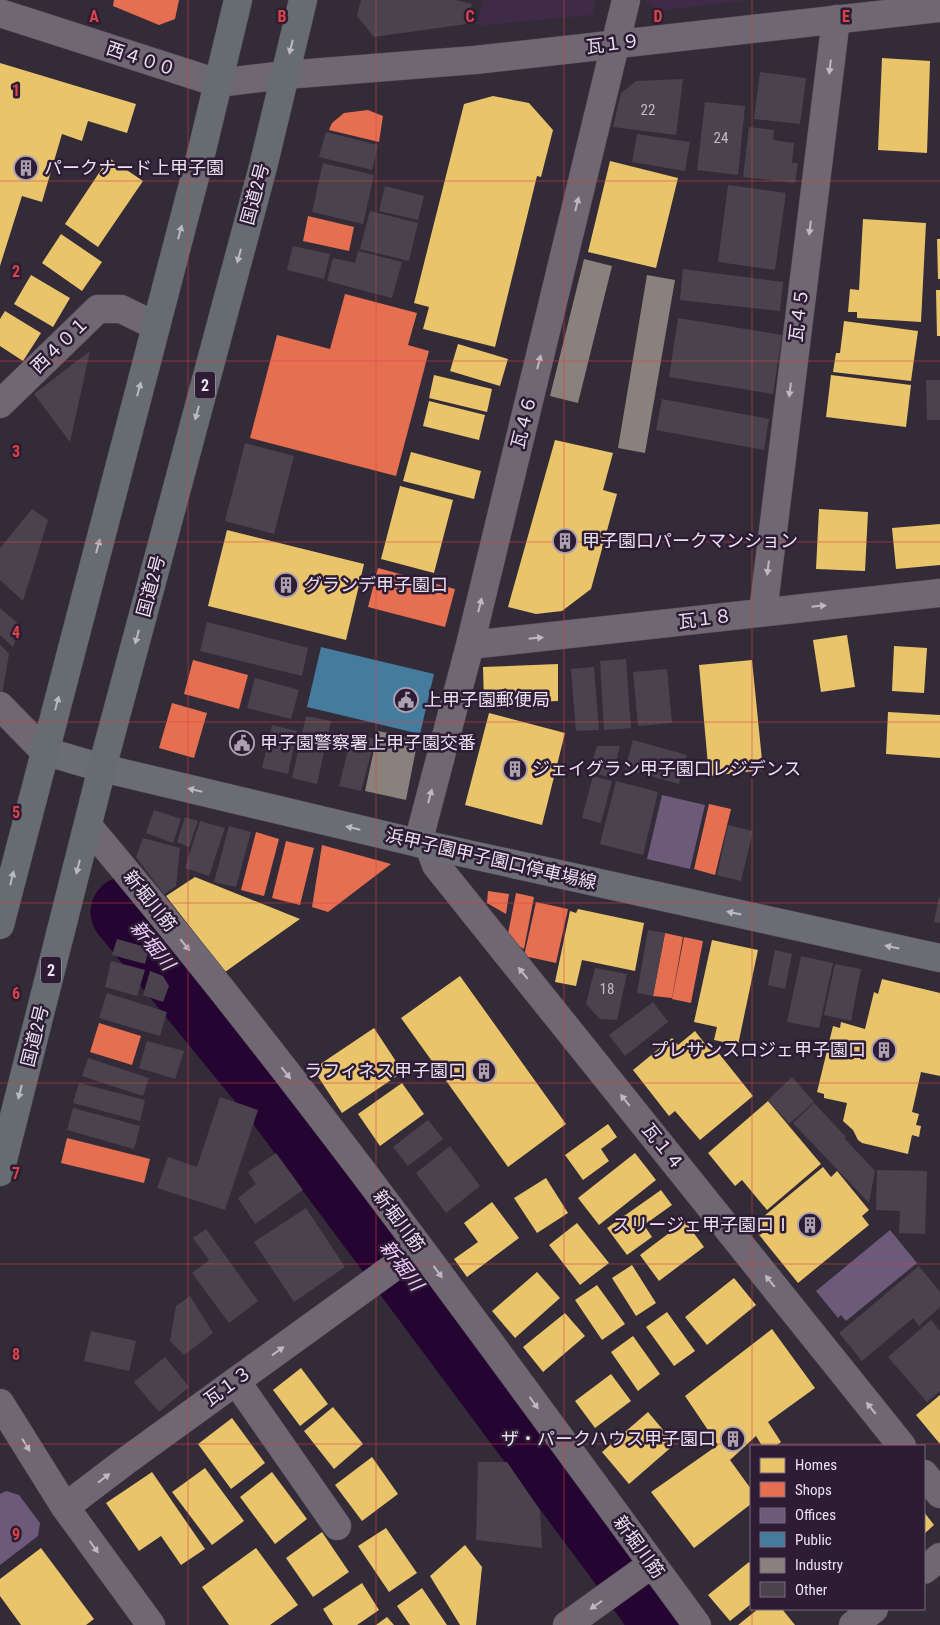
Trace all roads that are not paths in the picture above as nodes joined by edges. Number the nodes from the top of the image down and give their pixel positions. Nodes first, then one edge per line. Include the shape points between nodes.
1 (238, 0) edge
2 (303, 0) edge
3 (626, 0) edge
4 (940, 8) edge
5 (0, 14) edge
6 (836, 18) junction
7 (616, 44) junction
8 (285, 75) junction
9 (218, 83) junction
10 (156, 326) junction
11 (0, 404) edge
12 (940, 593) edge
13 (763, 612) junction
14 (470, 645) junction
15 (0, 706) edge
16 (44, 751) junction
17 (102, 768) junction
18 (88, 826) junction
19 (423, 844) junction
20 (0, 925) edge
21 (940, 958) edge
22 (0, 1172) edge
23 (407, 1257) junction
24 (236, 1381) junction
25 (0, 1404) edge
26 (901, 1445) edge
27 (925, 1475) edge
28 (940, 1494) edge
29 (65, 1507) junction
30 (338, 1526) dead end
31 (940, 1557) edge
32 (925, 1569) edge
33 (639, 1574) junction
34 (873, 1610) edge
35 (151, 1625) edge
36 (567, 1625) edge
37 (697, 1625) edge
38 (853, 1625) edge

1 - 9 highway
2 -> 8 highway, 国道2号 / 2
3 - 7 street, 瓦４６
4 - 6 street, 瓦１９
5 - 9 street, 西４００
6 - 7 street, 瓦１９
6 -> 13 street, 瓦４５
7 - 8 street, 瓦１９ via 475,60
14 -> 7 street, 瓦４６
8 - 9 street, 西４００
8 -> 17 highway, 国道2号 / 2
10 -> 9 highway
10 - 11 street, 西４０１ via 121,309 98,309
16 -> 10 highway
13 -> 12 street, 瓦１８
14 -> 13 street, 瓦１８
19 -> 14 street, 瓦４６
15 - 16 street
16 - 17 main road, 浜甲子園甲子園口停車場線
20 -> 16 highway
17 - 18 highway, 国道2号 / 2
19 -> 17 main road, 浜甲子園甲子園口停車場線
18 -> 22 highway, 国道2号 / 2
18 -> 23 street, 新堀川筋 via 224,994
21 -> 19 main road, 浜甲子園甲子園口停車場線
26 -> 19 street, 瓦１４
24 -> 23 street, 瓦１３
23 -> 33 street, 新堀川筋
29 -> 24 street, 瓦１３
24 - 30 street
25 -> 29 street
27 - 28 street
29 -> 35 street
31 - 32 street
33 -> 36 street
33 - 37 street, 新堀川筋
34 - 38 street

